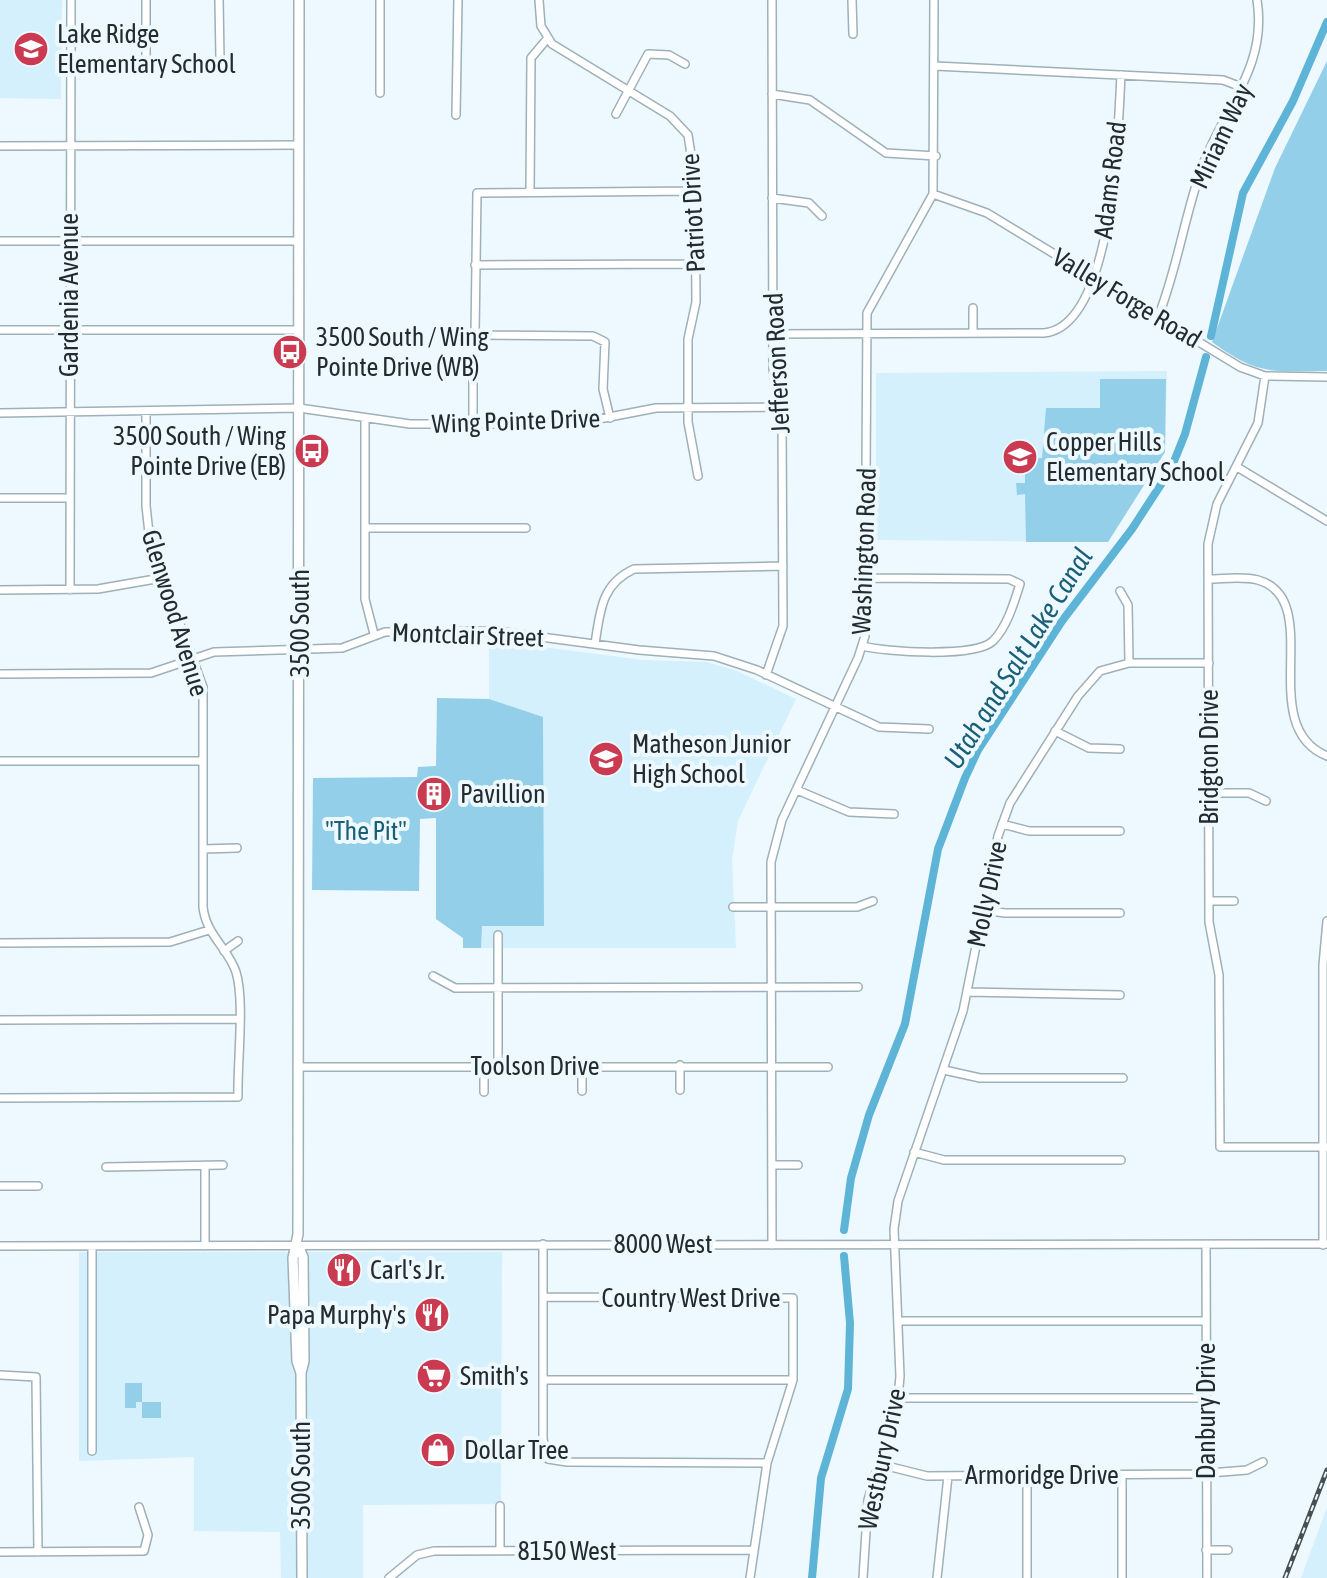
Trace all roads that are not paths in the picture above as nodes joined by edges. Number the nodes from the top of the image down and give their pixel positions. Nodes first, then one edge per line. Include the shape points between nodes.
1 (71, 0) edge
2 (146, 0) edge
3 (219, 0) edge
4 (299, 0) edge
5 (380, 0) edge
6 (458, 0) edge
7 (539, 0) edge
8 (772, 0) edge
9 (852, 0) edge
10 (934, 0) edge
11 (1257, 0) edge
12 (853, 34) dead end
13 (547, 39) junction
14 (146, 59) dead end
15 (220, 59) dead end
16 (685, 64) dead end
17 (935, 66) junction
18 (1121, 75) junction
19 (1244, 88) junction
20 (629, 91) junction
21 (380, 93) dead end
22 (772, 94) junction
23 (616, 114) dead end
24 (456, 115) dead end
25 (299, 145) junction
26 (0, 146) edge
27 (69, 146) junction
28 (936, 156) junction
29 (530, 191) junction
30 (696, 191) junction
31 (933, 194) junction
32 (772, 198) junction
33 (822, 216) dead end
34 (0, 241) edge
35 (70, 241) junction
36 (299, 241) junction
37 (696, 264) junction
38 (475, 265) junction
39 (1094, 278) junction
40 (973, 308) dead end
41 (1158, 317) junction
42 (0, 330) edge
43 (69, 330) junction
44 (299, 330) junction
45 (973, 333) junction
46 (772, 334) junction
47 (866, 334) junction
48 (473, 375) dead end
49 (1265, 376) junction
50 (1327, 377) edge
51 (688, 407) junction
52 (782, 407) junction
53 (299, 408) junction
54 (69, 412) junction
55 (146, 412) junction
56 (0, 413) edge
57 (610, 418) junction
58 (365, 419) junction
59 (473, 424) junction
60 (1237, 467) junction
61 (698, 476) dead end
62 (0, 498) edge
63 (70, 498) junction
64 (1327, 521) edge
65 (365, 528) junction
66 (526, 528) dead end
67 (783, 566) junction
68 (161, 578) junction
69 (867, 578) junction
70 (1208, 579) junction
71 (0, 590) edge
72 (70, 590) junction
73 (1120, 591) dead end
74 (374, 634) junction
75 (595, 644) junction
76 (862, 646) junction
77 (300, 650) junction
78 (194, 658) junction
79 (1129, 663) junction
80 (1209, 663) junction
81 (0, 674) edge
82 (766, 675) junction
83 (836, 708) junction
84 (929, 729) dead end
85 (1055, 731) junction
86 (1120, 749) dead end
87 (1327, 756) edge
88 (0, 761) edge
89 (203, 761) junction
90 (797, 790) junction
91 (1209, 793) junction
92 (1266, 801) dead end
93 (894, 814) dead end
94 (1002, 824) junction
95 (1120, 831) dead end
96 (237, 848) dead end
97 (203, 849) junction
98 (873, 901) dead end
99 (1209, 901) junction
100 (1234, 901) dead end
101 (733, 907) dead end
102 (771, 907) junction
103 (983, 910) junction
104 (1120, 913) dead end
105 (1327, 921) edge
106 (209, 930) junction
107 (498, 935) dead end
108 (238, 941) dead end
109 (0, 943) edge
110 (224, 951) junction
111 (433, 976) dead end
112 (772, 987) junction
113 (858, 987) dead end
114 (499, 988) junction
115 (967, 992) junction
116 (1120, 995) dead end
117 (238, 1019) junction
118 (0, 1020) edge
119 (680, 1065) junction
120 (772, 1065) junction
121 (484, 1066) junction
122 (498, 1066) junction
123 (582, 1066) junction
124 (299, 1067) junction
125 (828, 1067) dead end
126 (944, 1070) junction
127 (1123, 1078) dead end
128 (680, 1090) dead end
129 (582, 1091) dead end
130 (484, 1092) dead end
131 (0, 1098) edge
132 (1325, 1147) edge
133 (914, 1152) junction
134 (1121, 1160) dead end
135 (223, 1165) dead end
136 (772, 1165) junction
137 (798, 1165) dead end
138 (205, 1166) junction
139 (106, 1167) dead end
140 (0, 1186) edge
141 (38, 1186) dead end
142 (543, 1244) junction
143 (1325, 1244) edge
144 (298, 1245) junction
145 (772, 1245) junction
146 (895, 1245) junction
147 (1206, 1245) junction
148 (0, 1246) edge
149 (92, 1246) junction
150 (205, 1246) junction
151 (543, 1297) junction
152 (900, 1321) junction
153 (1206, 1321) junction
154 (0, 1375) edge
155 (544, 1380) junction
156 (793, 1380) junction
157 (898, 1398) junction
158 (1206, 1398) junction
159 (92, 1451) dead end
160 (1263, 1462) dead end
161 (767, 1463) junction
162 (879, 1464) junction
163 (1207, 1473) junction
164 (1027, 1475) junction
165 (1122, 1475) junction
166 (948, 1476) junction
167 (500, 1506) dead end
168 (139, 1507) dead end
169 (754, 1550) junction
170 (1206, 1550) junction
171 (1228, 1550) dead end
172 (500, 1551) junction
173 (0, 1552) edge
174 (38, 1552) junction
175 (302, 1578) edge
176 (389, 1578) edge
177 (750, 1578) edge
178 (863, 1578) edge
179 (937, 1578) edge
180 (1027, 1578) edge
181 (1122, 1578) edge
182 (1207, 1578) edge

1 - 27 street, Gardenia Avenue
2 - 14 street
3 - 15 street
4 - 25 main road, 3500 South
5 - 21 street
6 - 24 street
7 - 13 street
8 - 22 street, Jefferson Road
9 - 12 street
10 - 17 street, Washington Road
11 - 19 street, Miriam Way via 1259,38
13 - 20 street, Patriot Drive
13 - 29 street via 531,58
16 - 20 street via 669,55 648,54
17 - 18 street
17 - 28 street, Washington Road
18 - 19 street via 1223,80
18 - 39 street, Adams Road via 1116,160
19 - 41 street, Miriam Way via 1202,166
20 - 23 street
20 - 30 street, Patriot Drive via 684,128
22 - 28 street via 810,100 886,153
22 - 32 street, Jefferson Road
25 - 27 street
25 - 36 main road, 3500 South
26 - 27 street
27 - 35 street, Gardenia Avenue
28 - 31 street, Washington Road
29 - 30 street
29 - 38 street via 477,193
30 - 37 street, Patriot Drive
31 - 39 street, Valley Forge Road via 987,213
31 - 47 street, Washington Road via 868,307
32 - 33 street via 809,203
32 - 46 street, Jefferson Road
34 - 35 street
35 - 36 street
35 - 43 street, Gardenia Avenue
36 - 44 main road, 3500 South
37 - 38 street
37 - 51 street, Patriot Drive
38 - 57 street via 475,335 593,336 605,342 603,389
39 - 41 street, Valley Forge Road
39 - 45 street, Adams Road via 1076,312 1059,330
40 - 45 street
41 - 49 street, Valley Forge Road via 1240,367
42 - 43 street
43 - 44 street
43 - 54 street, Gardenia Avenue
44 - 53 main road, 3500 South
45 - 47 street, Adams Road
46 - 47 street, Adams Road
46 - 52 street, Jefferson Road via 773,378
47 - 69 street, Washington Road
48 - 59 street
49 - 50 street, Valley Forge Road
49 - 60 street, Bridgton Drive via 1258,423
51 - 52 street, Wing Pointe Drive
51 - 57 street, Wing Pointe Drive
51 - 61 street, Patriot Drive
52 - 67 street, Jefferson Road
53 - 55 street, Wing Pointe Drive
53 - 58 street, Wing Pointe Drive
53 - 77 main road, 3500 South
54 - 55 street, Wing Pointe Drive
54 - 56 street, Wing Pointe Drive
54 - 63 street, Gardenia Avenue
55 - 68 street, Glenwood Avenue via 147,524
57 - 59 street, Wing Pointe Drive via 573,424
58 - 59 street, Wing Pointe Drive
58 - 65 street
60 - 64 street
60 - 70 street, Bridgton Drive via 1211,524
62 - 63 street
63 - 72 street, Gardenia Avenue
65 - 66 street
65 - 74 street via 365,599
67 - 75 street via 634,569 604,594
67 - 82 street, Jefferson Road via 781,636
68 - 72 street
68 - 78 street, Glenwood Avenue
69 - 76 street, Washington Road
69 - 76 street via 1009,579 1020,584 1008,617 986,646 911,651
70 - 80 street, Bridgton Drive
70 - 87 street via 1261,581 1286,600 1293,618 1295,720 1306,742
71 - 72 street
73 - 79 street via 1128,605
74 - 75 street, Montclair Street via 496,631
74 - 77 street, Montclair Street via 342,648
75 - 82 street, Montclair Street via 714,656
76 - 83 street, Washington Road
77 - 78 street, Montclair Street via 214,652
77 - 124 main road, 3500 South
78 - 81 street, Montclair Street via 151,673
78 - 89 street, Glenwood Avenue via 203,687
79 - 80 street, Molly Drive
79 - 85 street, Molly Drive via 1093,676
80 - 91 street, Bridgton Drive
82 - 83 street, Montclair Street
83 - 84 street, Montclair Street via 879,727
83 - 90 street, Washington Road
85 - 86 street via 1089,748
85 - 94 street, Molly Drive
88 - 89 street
89 - 97 street, Glenwood Avenue
90 - 93 street via 849,812
90 - 102 street, Washington Road via 773,848
91 - 92 street via 1249,793
91 - 99 street, Bridgton Drive
94 - 95 street via 1029,831
94 - 103 street, Molly Drive
96 - 97 street
97 - 106 street, Glenwood Avenue via 203,907
98 - 102 street via 857,907
99 - 100 street
99 - 132 street, Bridgton Drive via 1219,975 1220,1147
101 - 102 street
102 - 112 street, Washington Road
103 - 104 street
103 - 115 street, Molly Drive
105 - 132 street
106 - 109 street via 170,942
106 - 110 street, Glenwood Avenue
107 - 114 street
108 - 110 street
110 - 117 street, Glenwood Avenue via 236,972
111 - 114 street via 455,988
112 - 113 street
112 - 114 street
112 - 120 street, Washington Road
114 - 122 street
115 - 116 street
115 - 126 street, Molly Drive
117 - 118 street
117 - 131 street, Glenwood Avenue via 238,1097
119 - 120 street, Toolson Drive
119 - 123 street, Toolson Drive
119 - 128 street
120 - 125 street, Toolson Drive
120 - 136 street, Washington Road
121 - 122 street, Toolson Drive
121 - 124 street, Toolson Drive
121 - 130 street
122 - 123 street, Toolson Drive
123 - 129 street
124 - 144 main road, 3500 South
126 - 127 street via 980,1078
126 - 133 street, Molly Drive
132 - 143 street
133 - 134 street via 944,1160
133 - 146 street, Molly Drive via 898,1201
135 - 138 street
136 - 137 street
136 - 145 street, Washington Road
138 - 139 street
138 - 150 street
140 - 141 street
142 - 144 street, 8000 West
142 - 145 street, 8000 West
142 - 151 street
143 - 147 street, 8000 West
144 - 150 street, 8000 West
144 - 175 main road, 3500 South via 303,1257
145 - 146 street, 8000 West
146 - 147 street, 8000 West
146 - 152 street, Westbury Drive
147 - 153 street, Danbury Drive
148 - 149 street, 8000 West
149 - 150 street, 8000 West
149 - 159 street
151 - 155 street
151 - 156 street, Country West Drive via 793,1298
152 - 153 street
152 - 157 street, Westbury Drive
153 - 158 street, Danbury Drive
154 - 174 street via 36,1377
155 - 156 street
155 - 161 street via 548,1459
156 - 161 street, Country West Drive
157 - 158 street
157 - 162 street, Westbury Drive
158 - 163 street, Danbury Drive
160 - 163 street, Armoridge Drive via 1247,1470
161 - 169 street, Country West Drive
162 - 166 street, Armoridge Drive
162 - 178 street, Westbury Drive via 867,1510
163 - 165 street, Armoridge Drive
163 - 170 street, Danbury Drive
164 - 165 street, Armoridge Drive
164 - 166 street, Armoridge Drive
164 - 180 street
165 - 181 street
166 - 179 street
167 - 172 street
168 - 174 street via 148,1535 144,1551
169 - 172 street, 8150 West
169 - 177 street, Country West Drive
170 - 171 street
170 - 182 street, Danbury Drive
172 - 176 street, 8150 West via 425,1552
173 - 174 street

